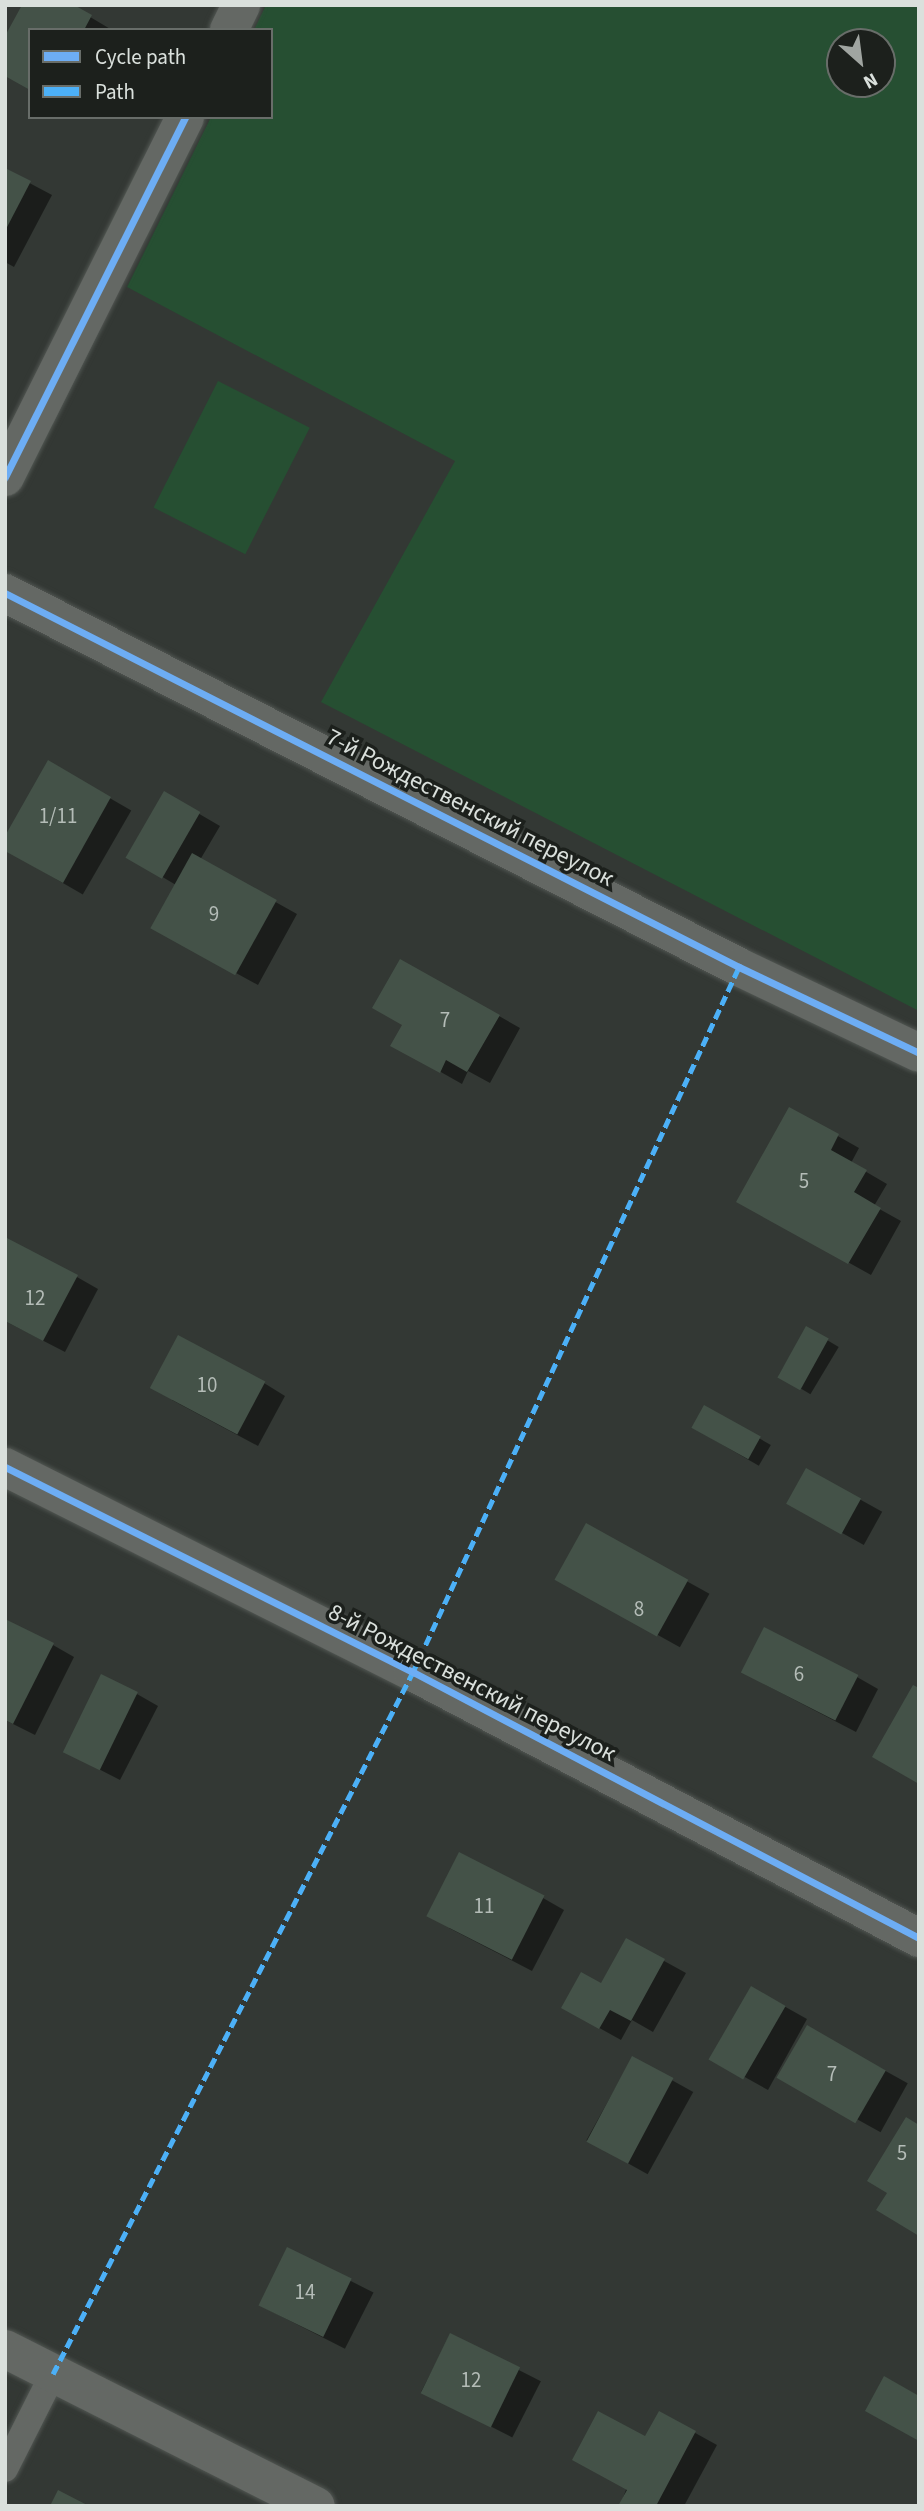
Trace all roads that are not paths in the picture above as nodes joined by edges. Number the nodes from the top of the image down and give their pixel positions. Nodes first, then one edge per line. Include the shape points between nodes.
1 (241, 5) edge
2 (230, 28) edge
3 (184, 119) edge
4 (5, 477) edge
5 (5, 593) edge
6 (919, 1053) edge
7 (5, 1467) edge
8 (919, 1938) edge
9 (5, 2348) edge
10 (53, 2374) junction
11 (5, 2469) edge
12 (316, 2506) edge

1 - 2 street
3 - 4 street
5 - 6 street, 7-й Рождественский переулок via 739,967
7 - 8 street, 8-й Рождественский переулок via 413,1672
9 - 10 street
10 - 11 lane
10 - 12 street

